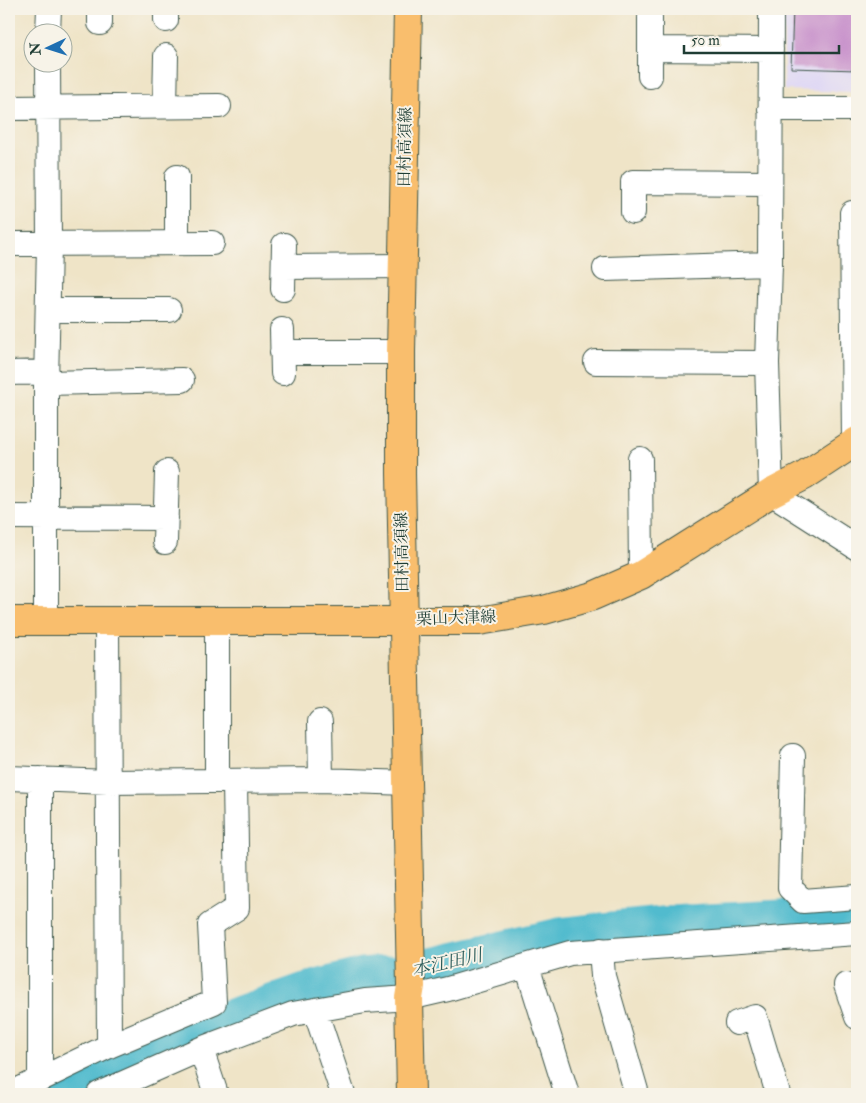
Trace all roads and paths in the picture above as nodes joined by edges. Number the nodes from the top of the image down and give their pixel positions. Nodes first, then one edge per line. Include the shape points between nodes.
1 (49, 9) edge
2 (408, 9) edge
3 (771, 9) edge
4 (650, 18) dead end
5 (48, 22) edge
6 (650, 49) junction
7 (771, 50) junction
8 (166, 56) dead end
9 (48, 72) edge
10 (650, 76) dead end
11 (166, 106) junction
12 (218, 106) dead end
13 (9, 108) edge
14 (47, 108) junction
15 (770, 109) junction
16 (857, 109) edge
17 (177, 177) dead end
18 (770, 184) junction
19 (633, 212) dead end
20 (852, 213) dead end
21 (177, 243) junction
22 (212, 243) dead end
23 (9, 244) edge
24 (49, 244) junction
25 (770, 264) junction
26 (403, 266) junction
27 (284, 267) dead end
28 (605, 269) dead end
29 (48, 310) junction
30 (169, 310) dead end
31 (282, 352) dead end
32 (401, 352) junction
33 (596, 362) dead end
34 (767, 363) junction
35 (9, 372) edge
36 (47, 378) junction
37 (182, 380) dead end
38 (856, 442) edge
39 (640, 459) dead end
40 (167, 472) dead end
41 (771, 493) junction
42 (9, 516) edge
43 (46, 517) junction
44 (166, 518) junction
45 (165, 542) dead end
46 (857, 548) edge
47 (641, 575) junction
48 (402, 620) junction
49 (9, 621) edge
50 (107, 621) junction
51 (217, 621) junction
52 (46, 622) junction
53 (320, 722) dead end
54 (793, 756) dead end
55 (9, 778) edge
56 (40, 779) junction
57 (321, 780) junction
58 (226, 781) junction
59 (108, 782) junction
60 (408, 783) junction
61 (857, 897) edge
62 (857, 933) edge
63 (600, 950) junction
64 (528, 966) junction
65 (410, 982) junction
66 (846, 985) dead end
67 (315, 1010) junction
68 (857, 1017) edge
69 (737, 1023) dead end
70 (109, 1046) junction
71 (201, 1049) junction
72 (40, 1080) junction
73 (10, 1094) edge
74 (100, 1094) edge
75 (216, 1094) edge
76 (342, 1094) edge
77 (411, 1094) edge
78 (566, 1094) edge
79 (637, 1094) edge
80 (778, 1094) edge

1 - 5 street
2 - 26 main road, 田村高須線
3 - 7 street
4 - 6 street
6 - 7 street
6 - 10 street
7 - 15 street
8 - 11 street
9 - 14 street
11 - 12 street
11 - 14 street
13 - 14 street
14 - 24 street
15 - 16 street
15 - 18 street
17 - 21 street
18 - 19 street via 633,182
18 - 25 street
20 - 38 street
21 - 22 street
21 - 24 street
23 - 24 street
24 - 29 street
25 - 28 street
25 - 34 street
26 - 27 street
26 - 32 main road, 田村高須線
29 - 30 street
29 - 36 street
31 - 32 street
32 - 48 main road, 田村高須線
33 - 34 street
34 - 41 street
35 - 36 street
36 - 37 street
36 - 43 street
38 - 41 main road, 栗山大津線
39 - 47 street
40 - 44 street
41 - 46 street
41 - 47 main road, 栗山大津線
42 - 43 street
43 - 44 street
43 - 52 street
44 - 45 street
47 - 48 main road, 栗山大津線 via 593,596 544,610 479,621
48 - 51 main road, 栗山大津線
48 - 60 main road, 田村高須線
49 - 52 main road, 栗山大津線
50 - 51 main road, 栗山大津線
50 - 52 main road, 栗山大津線
50 - 59 street
51 - 58 street
53 - 57 street
54 - 61 street via 790,888 803,901
55 - 56 street
56 - 59 street
56 - 72 street
57 - 58 street
57 - 60 street
58 - 59 street
58 - 70 street via 237,908 210,925 214,1002
59 - 70 street
60 - 65 main road, 田村高須線
62 - 63 street
63 - 64 street via 570,953
63 - 79 street via 603,976
64 - 65 street
64 - 78 street
65 - 67 street via 365,1001
65 - 77 main road, 田村高須線
66 - 68 street
67 - 71 street via 293,1014
67 - 76 street
69 - 80 street via 755,1017
70 - 72 street
71 - 74 street
71 - 75 street
72 - 73 street

